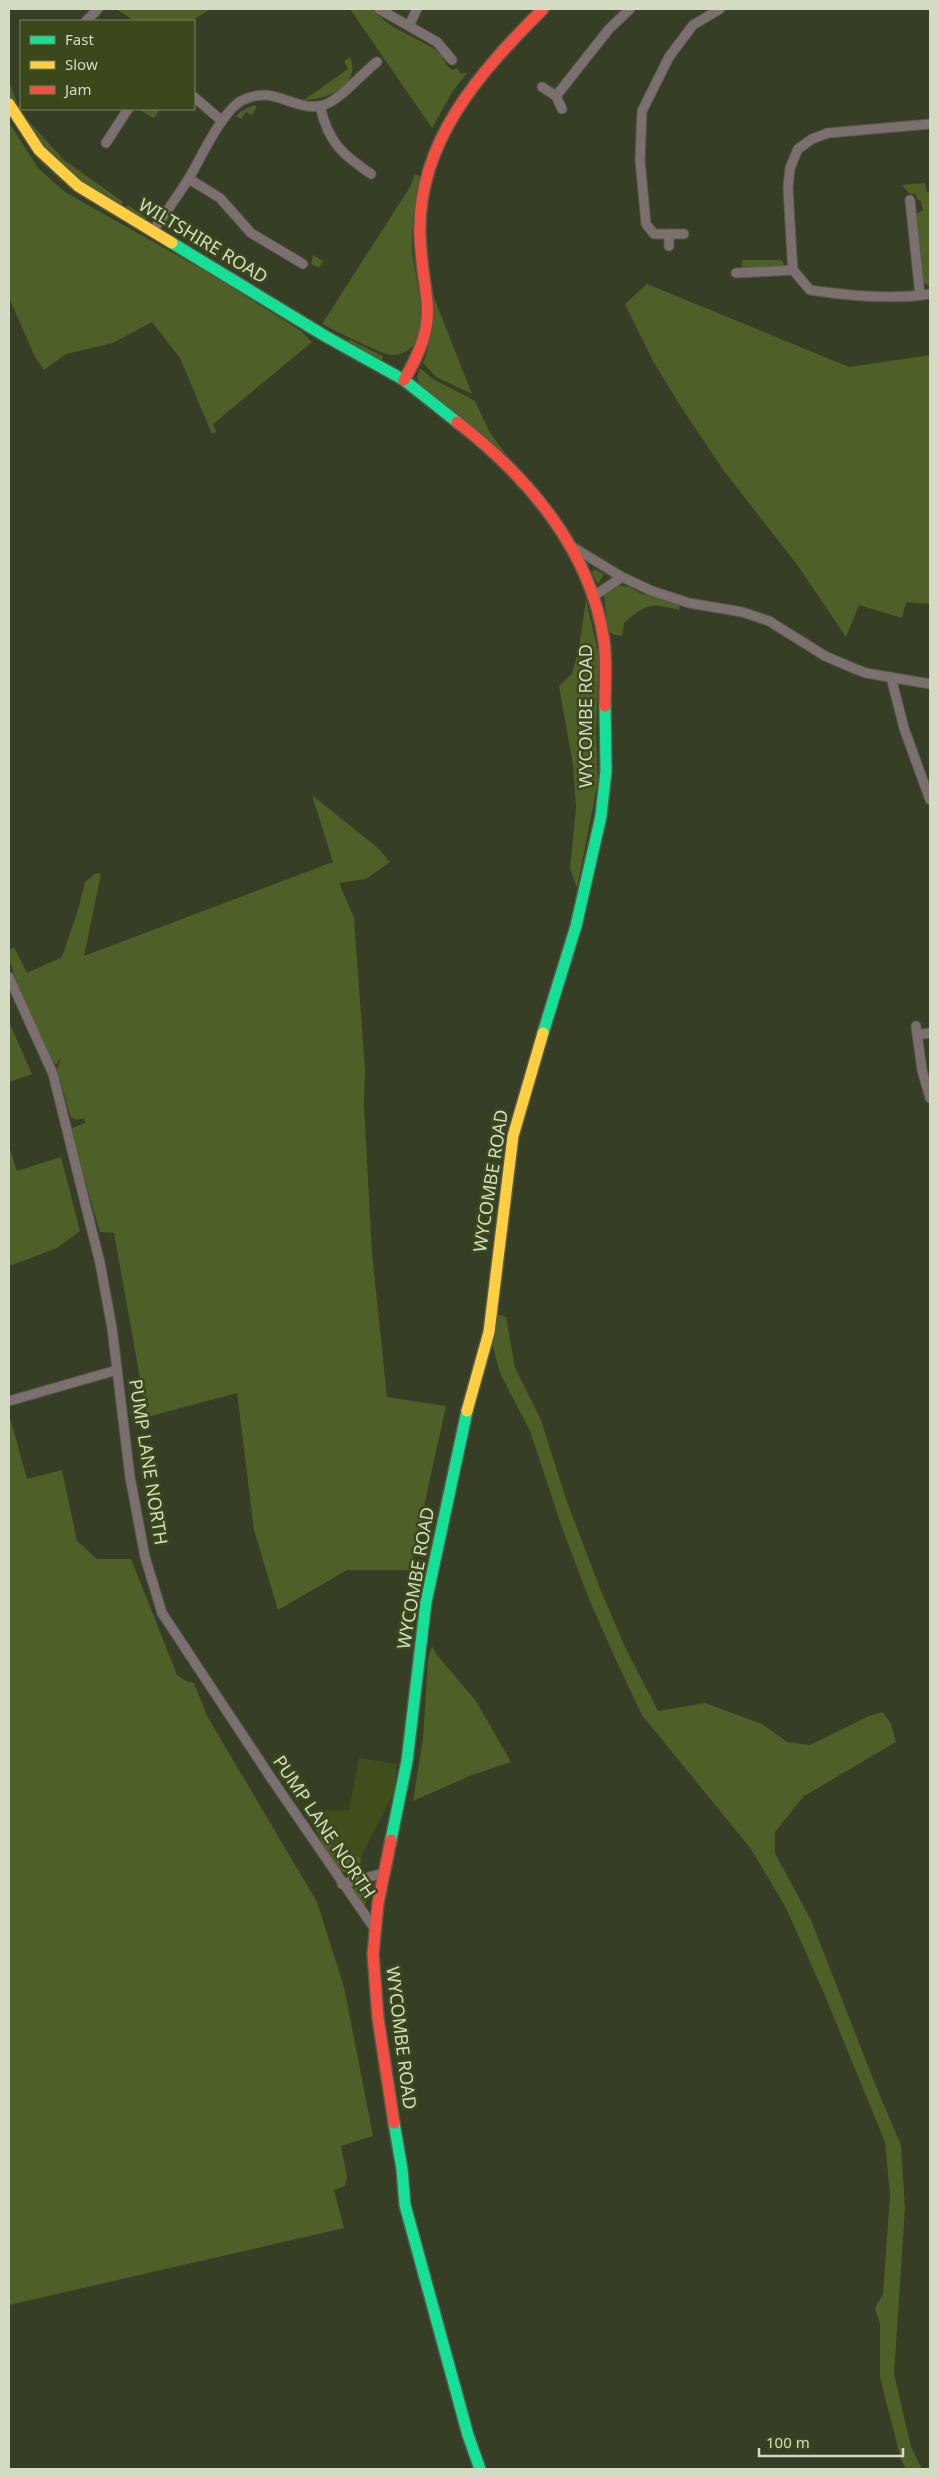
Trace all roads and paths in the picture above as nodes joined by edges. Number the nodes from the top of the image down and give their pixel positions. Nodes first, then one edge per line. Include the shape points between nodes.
1 (98, 9) edge
2 (379, 9) edge
3 (417, 9) edge
4 (543, 9) edge
5 (630, 9) edge
6 (720, 9) edge
7 (87, 20) edge
8 (409, 26) junction
9 (452, 60) dead end
10 (377, 62) dead end
11 (542, 88) dead end
12 (556, 96) junction
13 (195, 99) edge
14 (9, 104) edge
15 (320, 106) junction
16 (562, 109) dead end
17 (127, 110) edge
18 (222, 121) junction
19 (930, 124) edge
20 (106, 142) dead end
21 (371, 174) dead end
22 (189, 179) junction
23 (913, 204) dead end
24 (153, 231) junction
25 (669, 234) junction
26 (684, 234) dead end
27 (669, 246) dead end
28 (303, 264) dead end
29 (793, 270) junction
30 (736, 273) dead end
31 (930, 294) edge
32 (920, 295) junction
33 (404, 380) junction
34 (571, 546) junction
35 (622, 577) junction
36 (594, 596) junction
37 (891, 678) junction
38 (930, 684) edge
39 (930, 800) edge
40 (9, 977) edge
41 (929, 1033) dead end
42 (930, 1098) edge
43 (117, 1370) junction
44 (9, 1401) edge
45 (384, 1873) junction
46 (342, 1884) junction
47 (376, 1931) junction
48 (480, 2469) edge

1 - 7 street
2 - 8 street
3 - 8 street
4 - 33 street via 476,79 439,140 427,174 420,223 422,269 429,314 416,360
5 - 12 street via 609,29
6 - 25 street via 693,25 669,57 642,111 640,160 646,224 654,234
8 - 9 street via 436,42
10 - 15 street via 332,101
11 - 12 street
12 - 16 street
13 - 18 street
14 - 24 street, WILTSHIRE ROAD via 39,150 62,172 78,186
15 - 18 street via 263,94 242,100
15 - 21 street via 331,139 341,152
17 - 20 street
18 - 22 street
19 - 29 street via 828,133 798,149 790,168 788,188
22 - 24 street
22 - 28 street via 220,198 251,233
23 - 32 street
24 - 33 street, WILTSHIRE ROAD
25 - 26 street
25 - 27 street
29 - 30 street
29 - 32 street via 810,290 845,295
31 - 32 street
33 - 34 street, WYCOMBE ROAD via 492,449 526,486
34 - 35 street
34 - 36 street, WYCOMBE ROAD
35 - 36 street
35 - 37 street via 690,603 742,612 768,621 825,656 866,673
36 - 45 street, WYCOMBE ROAD via 604,642 606,771 600,816 576,926 513,1136 488,1332 471,1394 426,1602 407,1761
37 - 38 street
37 - 39 street via 904,728
40 - 43 street, PUMP LANE NORTH via 53,1074 100,1262
41 - 42 street via 917,1030 922,1070
43 - 44 street
43 - 46 street, PUMP LANE NORTH via 131,1484 162,1613
45 - 46 street
45 - 47 street, WYCOMBE ROAD
46 - 47 street, PUMP LANE NORTH
47 - 48 street, WYCOMBE ROAD via 373,1954 378,2018 406,2204

